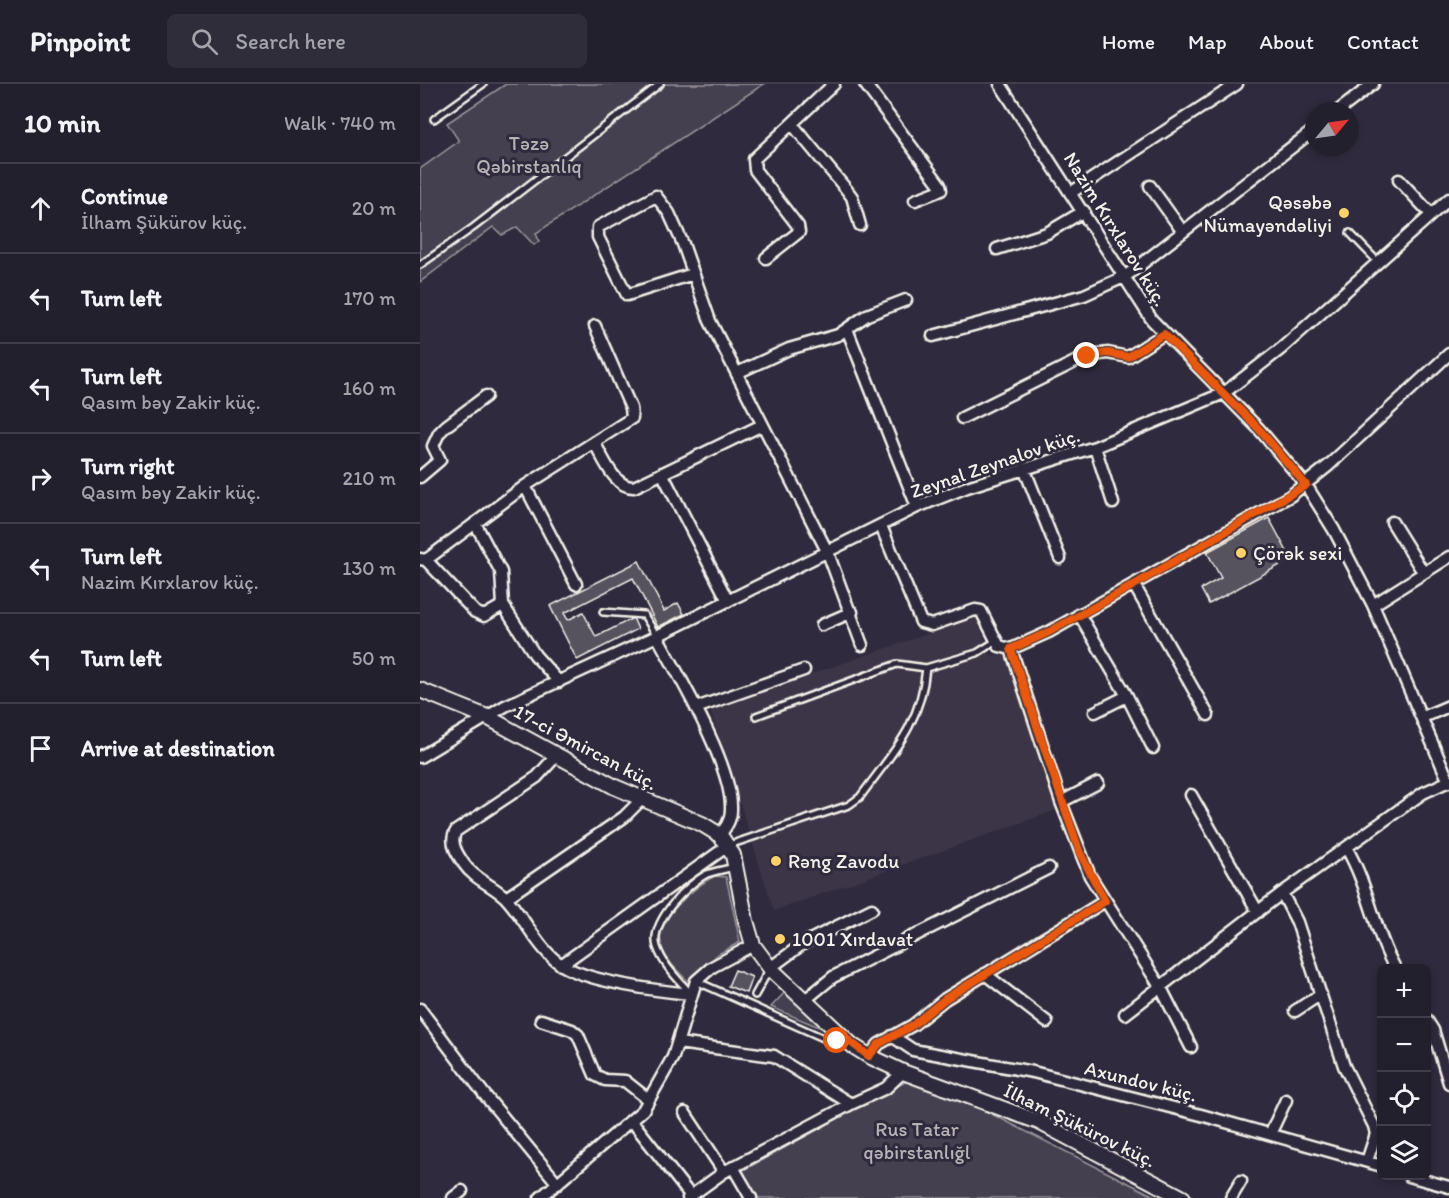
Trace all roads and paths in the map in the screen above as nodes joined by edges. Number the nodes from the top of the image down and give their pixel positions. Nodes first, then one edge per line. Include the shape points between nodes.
1 (483, 84) edge
2 (660, 84) edge
3 (834, 84) edge
4 (866, 84) edge
5 (1000, 84) edge
6 (1237, 84) edge
7 (1373, 84) edge
8 (1350, 102) edge
9 (434, 119) dead end
10 (792, 124) junction
11 (1305, 137) edge
12 (1399, 180) dead end
13 (1150, 186) dead end
14 (1071, 192) junction
15 (1449, 199) edge
16 (915, 200) dead end
17 (1084, 211) junction
18 (1431, 214) junction
19 (860, 225) dead end
20 (1183, 232) junction
21 (1350, 232) dead end
22 (997, 249) dead end
23 (766, 258) dead end
24 (1378, 262) junction
25 (420, 265) edge
26 (693, 274) junction
27 (1126, 276) junction
28 (906, 300) dead end
29 (595, 326) dead end
30 (848, 329) junction
31 (1164, 334) junction
32 (933, 336) dead end
33 (1449, 354) edge
34 (738, 373) junction
35 (1224, 393) junction
36 (486, 396) dead end
37 (963, 418) dead end
38 (762, 425) junction
39 (594, 442) junction
40 (1095, 447) junction
41 (1024, 468) junction
42 (662, 473) junction
43 (420, 477) edge
44 (1306, 485) junction
45 (525, 486) junction
46 (1113, 503) dead end
47 (917, 507) junction
48 (1392, 522) dead end
49 (475, 523) junction
50 (881, 526) junction
51 (828, 553) junction
52 (1449, 557) edge
53 (1060, 558) dead end
54 (423, 560) edge
55 (1423, 572) junction
56 (576, 584) dead end
57 (1134, 585) junction
58 (728, 601) junction
59 (503, 605) junction
60 (1373, 605) junction
61 (603, 612) dead end
62 (852, 612) junction
63 (1079, 614) junction
64 (822, 625) dead end
65 (657, 636) junction
66 (996, 641) junction
67 (862, 645) dead end
68 (1011, 649) junction
69 (926, 668) junction
70 (804, 670) dead end
71 (559, 682) junction
72 (420, 690) edge
73 (1127, 696) junction
74 (1449, 706) edge
75 (696, 708) junction
76 (1095, 712) dead end
77 (1208, 715) dead end
78 (756, 716) dead end
79 (487, 717) junction
80 (1423, 717) junction
81 (1153, 748) dead end
82 (557, 756) junction
83 (420, 757) edge
84 (1449, 781) edge
85 (1098, 783) dead end
86 (1191, 795) dead end
87 (641, 800) junction
88 (1061, 802) junction
89 (724, 840) junction
90 (1347, 849) junction
91 (736, 866) junction
92 (1049, 868) dead end
93 (1282, 893) junction
94 (506, 898) junction
95 (1105, 901) junction
96 (872, 909) dead end
97 (1258, 912) junction
98 (753, 945) junction
99 (1392, 964) edge
100 (561, 965) junction
101 (770, 968) junction
102 (985, 974) junction
103 (696, 981) junction
104 (1161, 988) junction
105 (691, 994) junction
106 (1321, 994) junction
107 (755, 995) dead end
108 (805, 1000) junction
109 (420, 1009) edge
110 (1295, 1011) dead end
111 (1125, 1014) dead end
112 (541, 1020) dead end
113 (1047, 1022) dead end
114 (1431, 1027) edge
115 (892, 1036) junction
116 (844, 1037) junction
117 (678, 1043) junction
118 (1191, 1047) dead end
119 (869, 1056) junction
120 (903, 1072) junction
121 (1449, 1083) edge
122 (649, 1100) junction
123 (1286, 1100) dead end
124 (851, 1104) junction
125 (685, 1113) dead end
126 (632, 1121) junction
127 (1270, 1134) junction
128 (1367, 1161) junction
129 (1377, 1164) edge
130 (729, 1169) junction
131 (1241, 1180) dead end
132 (1424, 1180) edge
133 (558, 1184) junction
134 (1449, 1187) edge
135 (689, 1196) edge
136 (540, 1198) edge
137 (751, 1198) edge
138 (1183, 1198) edge
139 (1231, 1198) edge

1 - 9 lane
2 - 25 lane
3 - 10 street
4 - 16 street via 940,186 938,194
5 - 14 street, Nazim Kırxlarov küç.
6 - 14 street
7 - 8 street
10 - 19 street via 852,197
10 - 23 street via 753,164 798,226 797,236
11 - 20 street
12 - 18 street
13 - 20 street
14 - 17 street, Nazim Kırxlarov küç.
15 - 18 street, Zeynal Zeynalov küç.
17 - 22 street via 1047,233
17 - 27 street, Nazim Kırxlarov küç.
18 - 24 street, Zeynal Zeynalov küç.
20 - 27 street
21 - 24 lane
24 - 35 street, Zeynal Zeynalov küç. via 1282,348
26 - 26 street via 627,295 598,237 598,227 656,196 669,213
26 - 34 street via 710,321
27 - 31 street, Nazim Kırxlarov küç.
27 - 32 street via 1084,295
28 - 30 street via 867,315
29 - 39 street via 632,418
30 - 34 street via 789,349
30 - 47 street
31 - 35 street, Nazim Kırxlarov küç.
31 - 37 street via 1128,357 1108,353 1087,356
33 - 44 street
34 - 38 street
35 - 40 street, Zeynal Zeynalov küç.
35 - 44 street, Nazim Kırxlarov küç.
36 - 43 street via 439,433 433,446 440,460
38 - 42 street
38 - 51 street
39 - 42 street via 626,487
39 - 45 street
40 - 41 street, Zeynal Zeynalov küç.
40 - 46 street
41 - 47 street, Zeynal Zeynalov küç.
41 - 53 street
42 - 58 street
44 - 57 street
44 - 60 street, Nazim Kırxlarov küç.
45 - 49 street
45 - 56 street
47 - 50 street, Zeynal Zeynalov küç.
48 - 55 street
49 - 54 street
49 - 59 street via 501,572
50 - 51 street, Zeynal Zeynalov küç.
50 - 66 street via 921,622 932,625 981,611
51 - 58 street, Zeynal Zeynalov küç.
51 - 62 street
52 - 55 street
54 - 59 street via 476,612 484,616
55 - 60 street
57 - 63 street
57 - 77 street
58 - 65 street, Zeynal Zeynalov küç.
59 - 71 street via 535,655
60 - 80 street, Nazim Kırxlarov küç.
61 - 65 lane via 644,615
62 - 64 street
62 - 67 street
63 - 68 street
63 - 73 street
65 - 71 street, Zeynal Zeynalov küç.
65 - 75 street
66 - 68 street
66 - 69 lane via 977,653
68 - 88 street
69 - 78 lane via 897,664
69 - 89 lane via 924,691 913,724 860,797 849,805
70 - 75 street
71 - 79 street, Zeynal Zeynalov küç.
72 - 79 street, 17-ci Əmircan küç.
73 - 76 street
73 - 81 street
74 - 80 street
75 - 89 street via 729,793 730,819
79 - 82 street, 17-ci Əmircan küç.
79 - 83 street, Zeynal Zeynalov küç.
80 - 84 street, Nazim Kırxlarov küç.
82 - 87 street, 17-ci Əmircan küç.
82 - 94 street via 537,777 453,836 465,866
84 - 90 street via 1423,793
85 - 88 street
86 - 97 street
87 - 89 street, 17-ci Əmircan küç. via 702,824
87 - 94 street via 624,817
88 - 95 street via 1083,861
89 - 91 street, İlham Şükürov küç.
89 - 100 street
90 - 93 street
90 - 99 street via 1358,868 1383,947
91 - 98 street, İlham Şükürov küç.
91 - 105 lane via 692,883 658,927 655,936 660,955
92 - 108 street via 833,977
93 - 97 street
93 - 106 street via 1297,922
94 - 100 street
95 - 102 street
95 - 104 street
96 - 101 street via 804,943
97 - 104 street
98 - 101 street, İlham Şükürov küç.
98 - 103 street via 712,967
100 - 105 street via 621,983
101 - 107 lane
101 - 108 street, İlham Şükürov küç.
102 - 113 street
102 - 115 street
103 - 105 street
103 - 116 lane via 830,1041
104 - 111 street
104 - 118 street
105 - 117 street
106 - 110 street
106 - 128 street via 1344,1066 1376,1134
108 - 116 street, İlham Şükürov küç.
109 - 133 street
112 - 122 street via 578,1035 595,1075 625,1081
114 - 121 street
115 - 119 street
115 - 127 street, Axundov küç. via 913,1050 1032,1072
116 - 119 street, İlham Şükürov küç.
117 - 122 street
117 - 124 street via 774,1056
119 - 120 street, İlham Şükürov küç.
120 - 124 street via 886,1088
120 - 138 street, İlham Şükürov küç. via 1039,1122
122 - 126 street
123 - 127 street
124 - 130 street
125 - 130 street
126 - 133 street
126 - 135 street
127 - 128 street, Axundov küç.
128 - 129 street, Axundov küç.
130 - 135 street
130 - 137 street
131 - 139 street
132 - 134 street
133 - 136 street

